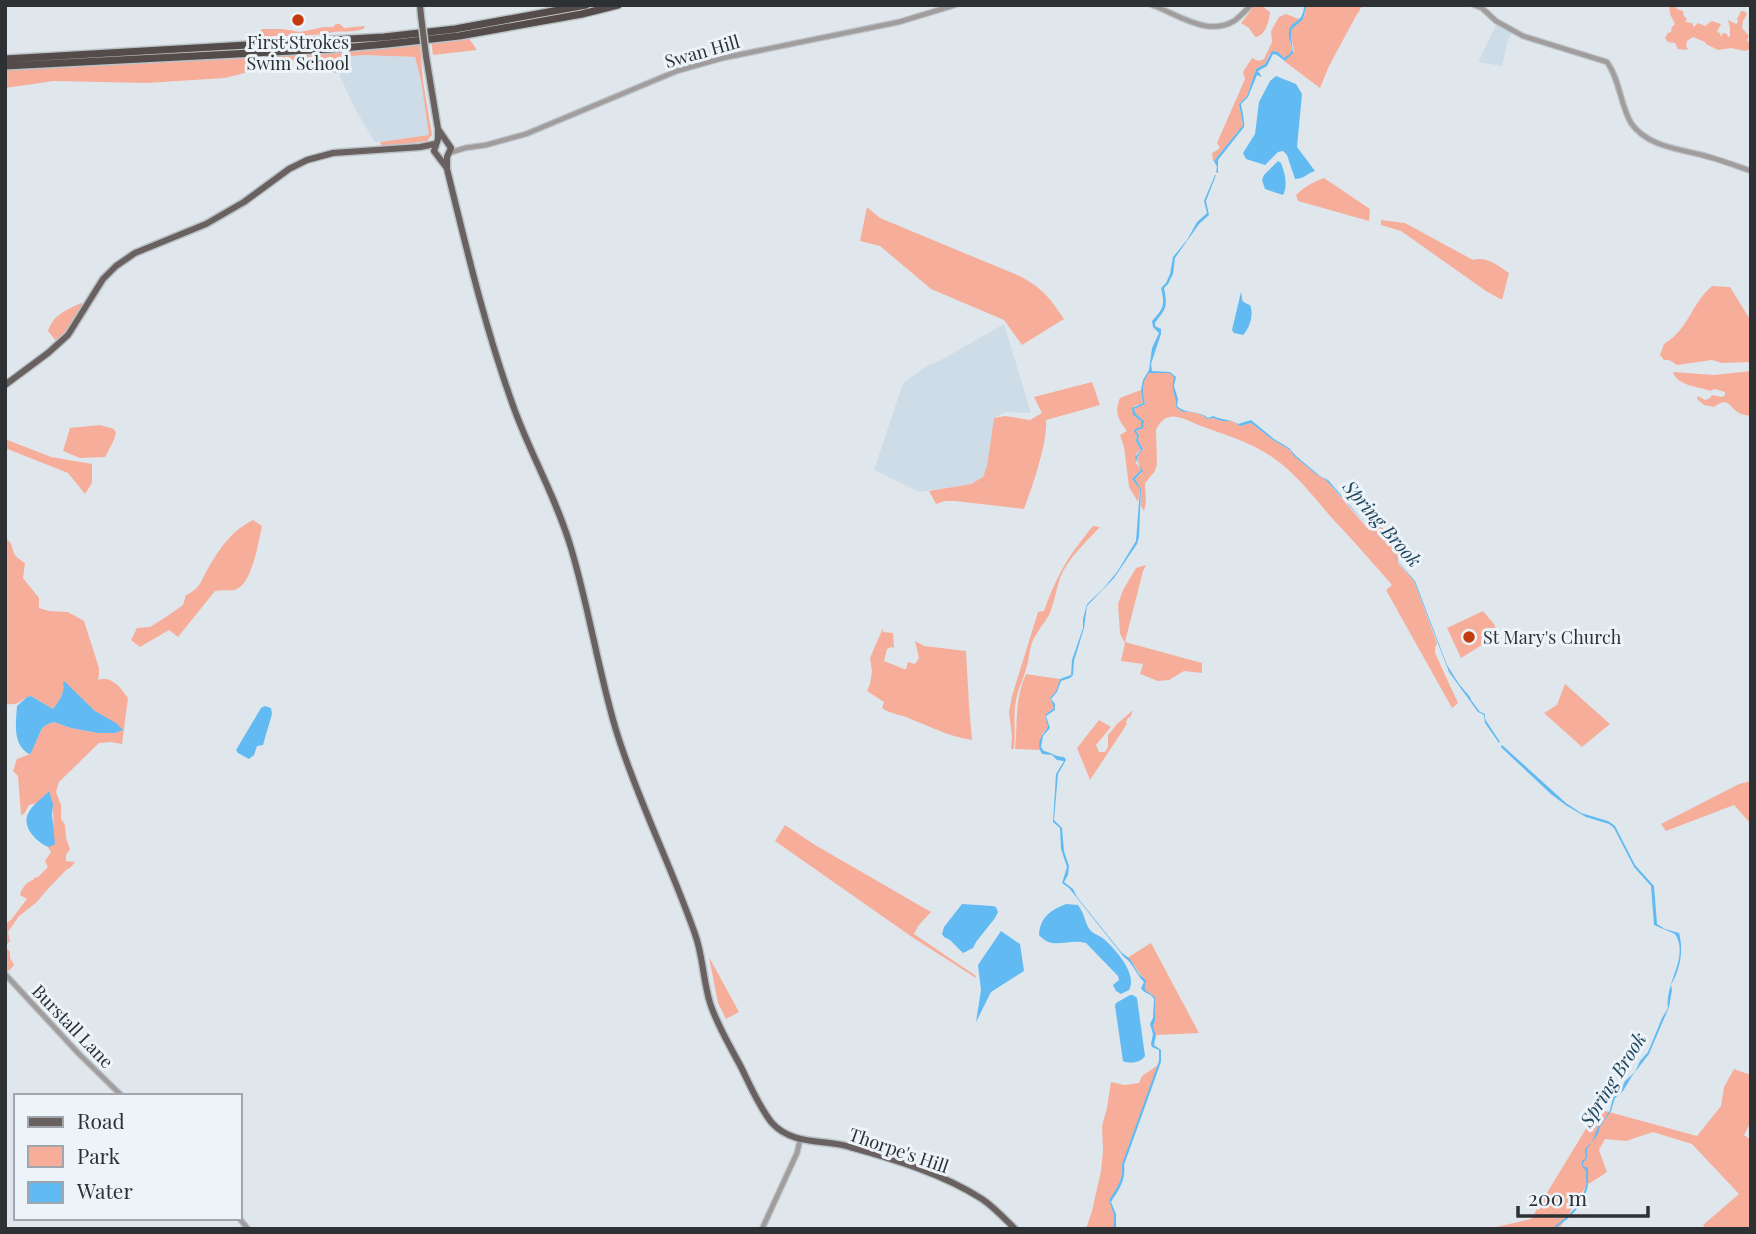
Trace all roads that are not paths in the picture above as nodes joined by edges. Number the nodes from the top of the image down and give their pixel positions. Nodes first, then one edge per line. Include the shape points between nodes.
1 (420, 5) edge
2 (586, 5) edge
3 (618, 5) edge
4 (955, 5) edge
5 (1152, 5) edge
6 (1251, 5) edge
7 (1474, 5) edge
8 (5, 59) edge
9 (5, 66) edge
10 (438, 129) junction
11 (436, 143) junction
12 (448, 143) junction
13 (420, 147) junction
14 (465, 148) junction
15 (448, 154) junction
16 (437, 155) junction
17 (447, 169) junction
18 (1751, 171) edge
19 (5, 386) edge
20 (5, 974) edge
21 (120, 1094) edge
22 (800, 1140) junction
23 (762, 1229) edge
24 (1015, 1229) edge

1 - 10 main road, bridge
2 - 8 highway via 384,37
3 - 9 highway via 459,36 387,44
4 - 14 street, Swan Hill via 899,22 677,71 526,134
5 - 6 street via 1202,26 1232,22
7 - 18 street via 1519,34 1607,62 1629,119 1650,140
10 - 11 main road
10 - 12 main road
11 - 12 main road
11 - 13 main road
11 - 16 main road
12 - 14 street, Swan Hill
12 - 15 main road
13 - 16 main road
13 - 19 main road via 333,153 307,160 206,224 135,253 103,279 68,335
14 - 15 street, Swan Hill
15 - 16 main road
15 - 17 main road
16 - 17 main road
17 - 22 main road via 505,384 572,549 622,750 698,943 710,1004 762,1108 775,1126
20 - 21 street, Burstall Lane
22 - 23 street
22 - 24 main road, Thorpe's Hill via 850,1147 939,1176 980,1198

